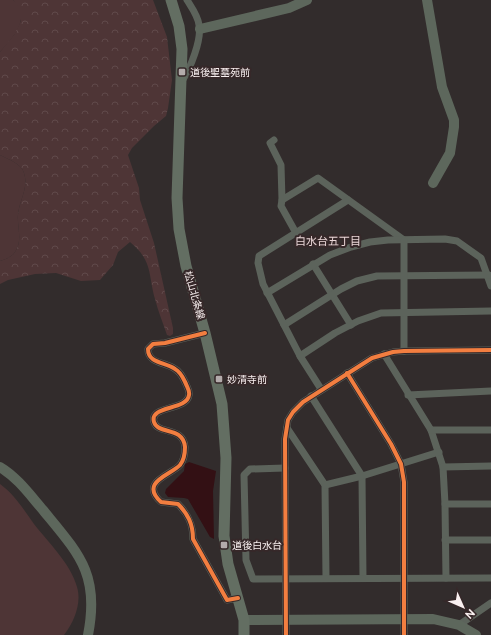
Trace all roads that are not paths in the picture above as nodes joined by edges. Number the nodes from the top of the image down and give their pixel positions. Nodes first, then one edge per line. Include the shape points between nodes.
1 (171, 0) edge
2 (187, 0) edge
3 (307, 0) edge
4 (427, 0) edge
5 (200, 29) junction
6 (182, 82) junction
7 (274, 140) dead end
8 (433, 183) dead end
9 (282, 200) junction
10 (348, 200) junction
11 (296, 233) junction
12 (404, 241) junction
13 (313, 264) junction
14 (489, 275) edge
15 (405, 276) junction
16 (491, 286) edge
17 (267, 293) junction
18 (332, 294) junction
19 (491, 311) edge
20 (403, 312) junction
21 (284, 325) junction
22 (351, 325) junction
23 (205, 333) junction
24 (491, 350) edge
25 (404, 351) junction
26 (384, 354) junction
27 (300, 356) junction
28 (347, 373) junction
29 (321, 389) junction
30 (491, 392) edge
31 (408, 395) junction
32 (312, 396) junction
33 (286, 428) junction
34 (431, 430) junction
35 (491, 430) edge
36 (439, 452) junction
37 (401, 464) junction
38 (491, 466) edge
39 (0, 467) edge
40 (443, 467) junction
41 (285, 468) junction
42 (362, 476) junction
43 (325, 485) junction
44 (445, 504) junction
45 (491, 504) edge
46 (445, 540) junction
47 (491, 540) edge
48 (326, 578) junction
49 (363, 578) junction
50 (404, 578) junction
51 (446, 578) junction
52 (491, 578) edge
53 (286, 579) junction
54 (238, 598) junction
55 (490, 604) edge
56 (404, 619) junction
57 (244, 620) junction
58 (286, 620) junction
59 (459, 625) junction
60 (88, 635) edge
61 (244, 635) edge
62 (286, 635) edge
63 (404, 635) edge
64 (476, 635) edge

1 - 6 main road, 松山北条線 via 181,36
2 - 5 street via 197,17
3 - 5 street via 289,8
4 - 8 street via 442,87 454,120 450,153
5 - 6 street via 193,61
6 - 23 main road, 松山北条線 via 179,229 186,266
7 - 9 street via 270,143 281,165
9 - 10 street via 318,178
9 - 11 street via 282,206
10 - 11 street
10 - 12 street
11 - 17 street via 259,256 262,284
12 - 13 street via 364,243
12 - 14 street via 457,241 481,258
12 - 15 street
13 - 17 street
13 - 18 street
14 - 15 street
14 - 16 street
15 - 18 street via 377,276
15 - 20 street
17 - 21 street
18 - 21 street
18 - 22 street
19 - 20 street
20 - 22 street via 381,313
20 - 25 street
21 - 27 street
22 - 27 street
23 - 54 main road, 松山北条線 via 222,404 226,458 224,536 228,564
23 - 54 street via 153,344 148,349 151,358 175,368 181,374 189,396 181,404 158,412 154,416 156,425 178,435 185,448 181,464 158,480 154,490 161,502 178,504 188,515 193,528 193,539 226,600
24 - 25 street
25 - 26 street
26 - 28 street
26 - 31 street
27 - 29 street
28 - 29 street
28 - 37 street
29 - 32 street
30 - 31 street
31 - 34 street
32 - 33 street via 293,412
32 - 42 street
33 - 41 street
33 - 43 street
34 - 35 street
34 - 36 street
36 - 37 street
36 - 40 street
37 - 42 street
37 - 50 street via 404,482
38 - 40 street
39 - 60 street via 29,494 79,556 92,595
40 - 44 street
41 - 53 street
41 - 53 street via 250,469 244,475 246,560 253,579
42 - 43 street
42 - 49 street
43 - 48 street
44 - 45 street
44 - 46 street
46 - 47 street
46 - 51 street
48 - 49 street
48 - 53 street
49 - 50 street
50 - 51 street
50 - 56 street
51 - 52 street
53 - 58 street
54 - 57 main road, 松山北条線
55 - 59 street
56 - 58 street
56 - 59 street via 433,619
56 - 63 street
57 - 58 street
57 - 61 main road, 松山北条線
58 - 62 street
59 - 64 street

